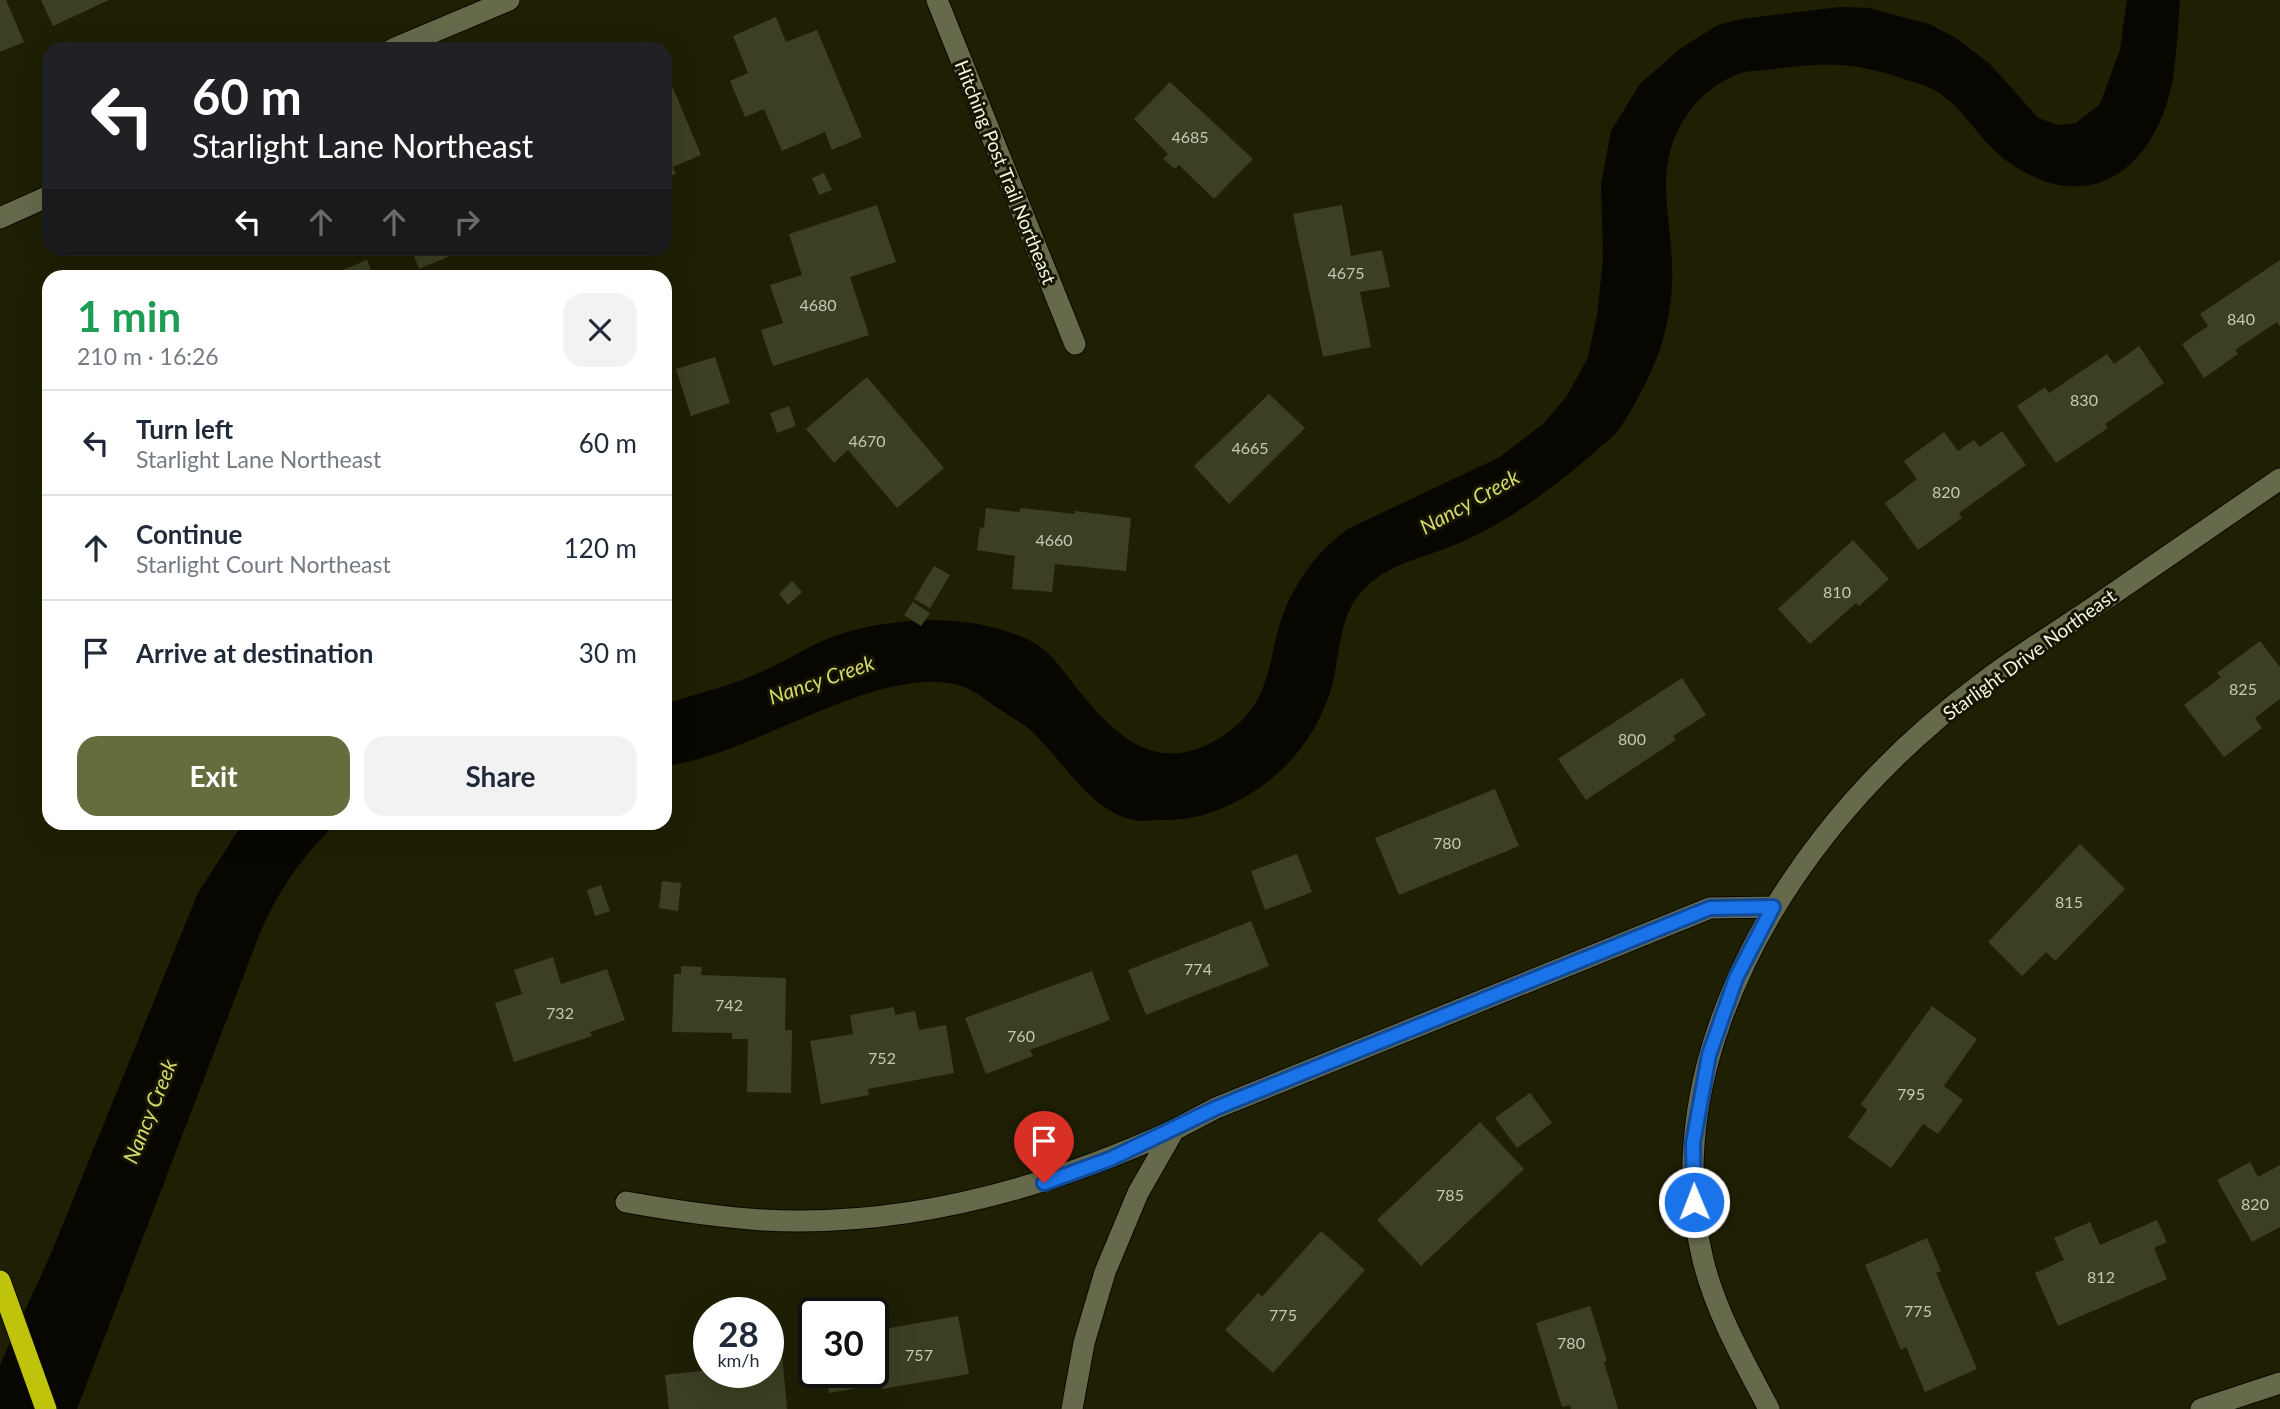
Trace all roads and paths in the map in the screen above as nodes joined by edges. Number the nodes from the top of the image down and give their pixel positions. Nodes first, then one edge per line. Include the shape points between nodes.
1 (509, 0) edge
2 (937, 0) edge
3 (410, 42) edge
4 (42, 199) edge
5 (0, 218) edge
6 (1075, 344) dead end
7 (2280, 479) edge
8 (1773, 907) junction
9 (1174, 1130) junction
10 (626, 1202) dead end
11 (0, 1281) edge
12 (2280, 1383) edge
13 (46, 1409) edge
14 (1072, 1409) edge
15 (1769, 1409) edge
16 (2201, 1409) edge

1 - 3 street
2 - 6 street, Hitching Post Trail Northeast
4 - 5 street
7 - 8 street, Starlight Drive Northeast via 1982,683 1921,732 1868,785
8 - 9 street via 1710,908 1216,1108
8 - 15 street, Starlight Drive Northeast via 1736,978 1709,1055 1693,1143 1694,1202 1703,1261 1722,1317
9 - 10 street via 1044,1183 906,1214 765,1220
9 - 14 street via 1138,1193 1105,1272 1084,1343
11 - 13 highway
12 - 16 street

